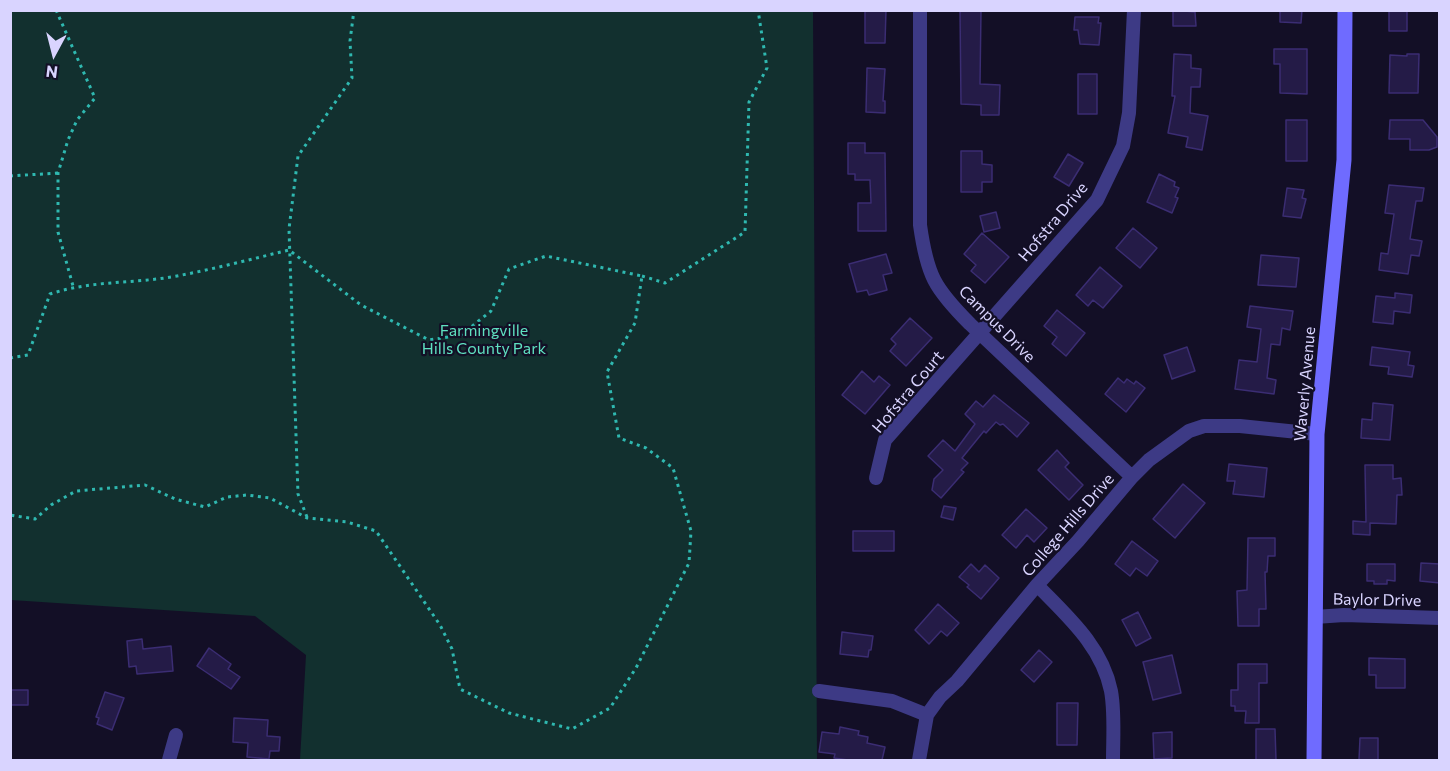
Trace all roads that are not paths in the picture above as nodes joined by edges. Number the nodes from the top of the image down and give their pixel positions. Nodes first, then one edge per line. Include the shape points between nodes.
1 (920, 10) edge
2 (1134, 10) edge
3 (1344, 10) edge
4 (980, 333) junction
5 (1317, 434) junction
6 (1132, 477) junction
7 (876, 478) dead end
8 (1037, 585) junction
9 (1315, 617) junction
10 (1440, 618) edge
11 (819, 692) dead end
12 (927, 715) junction
13 (176, 735) dead end
14 (169, 760) edge
15 (919, 760) edge
16 (1113, 760) edge
17 (1314, 760) edge

1 - 4 street, Campus Drive via 920,225 925,258 933,279 951,305
2 - 4 street, Hofstra Drive via 1129,113 1123,146 1097,200
3 - 5 street, Waverly Avenue via 1344,160
4 - 6 street, Campus Drive
4 - 7 street, Hofstra Court via 885,440
5 - 6 street, College Hills Drive via 1204,426 1170,443
5 - 9 street, Waverly Avenue
6 - 8 street, College Hills Drive
8 - 12 street, College Hills Drive
8 - 16 street via 1083,632 1100,660 1110,690
9 - 10 street, Baylor Drive
9 - 17 street, Waverly Avenue
11 - 12 street via 892,701
12 - 15 street, College Hills Drive
13 - 14 street

